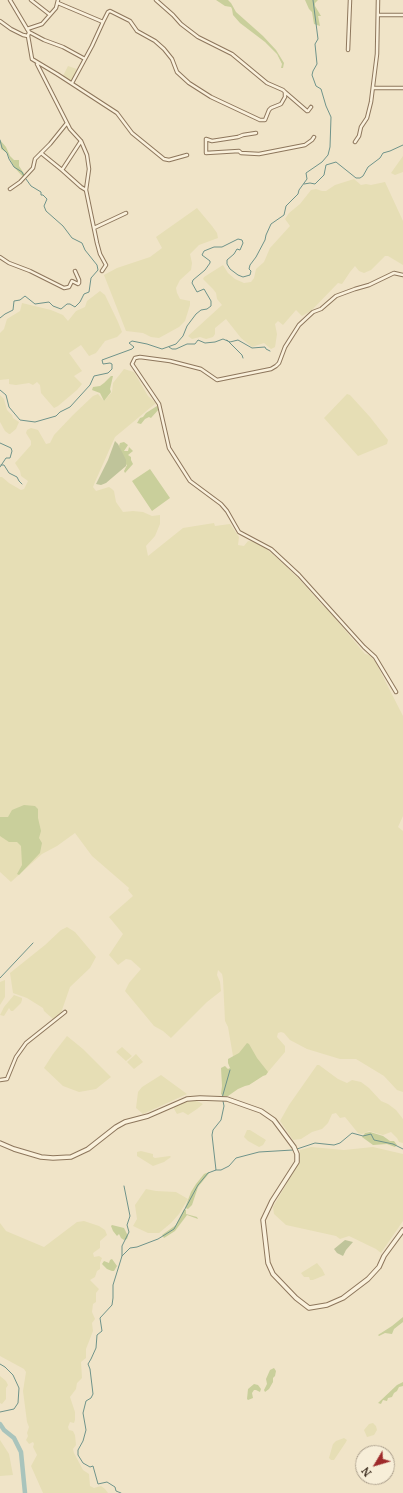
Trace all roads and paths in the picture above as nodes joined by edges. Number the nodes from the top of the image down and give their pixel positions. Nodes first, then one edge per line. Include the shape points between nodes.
1 (10, 0) edge
2 (31, 0) edge
3 (156, 0) edge
4 (350, 0) edge
5 (378, 0) edge
6 (58, 1) edge
7 (50, 14) junction
8 (378, 15) junction
9 (403, 16) edge
10 (0, 21) edge
11 (103, 22) junction
12 (28, 30) junction
13 (28, 36) junction
14 (348, 50) dead end
15 (85, 59) junction
16 (36, 63) junction
17 (72, 84) junction
18 (373, 88) junction
19 (403, 88) edge
20 (285, 92) junction
21 (311, 107) dead end
22 (67, 123) junction
23 (256, 133) dead end
24 (314, 137) dead end
25 (81, 141) junction
26 (356, 142) dead end
27 (41, 153) junction
28 (187, 155) dead end
29 (62, 170) junction
30 (10, 189) dead end
31 (86, 190) junction
32 (126, 213) dead end
33 (94, 228) junction
34 (0, 257) edge
35 (75, 271) dead end
36 (102, 271) dead end
37 (403, 275) edge
38 (396, 692) dead end
39 (65, 1012) dead end
40 (0, 1080) edge
41 (0, 1143) edge
42 (403, 1230) edge

1 - 12 street
2 - 7 street
3 - 20 street via 198,37 232,54 267,83
4 - 14 street
5 - 8 street
6 - 7 street
6 - 11 street
7 - 12 street via 42,24
8 - 9 street
8 - 18 street
10 - 13 street
11 - 15 street
11 - 20 street via 110,11 130,21 137,30 164,49 172,59 177,72 189,83 211,98 260,120 265,120 269,110 281,104
12 - 13 street
12 - 15 street
13 - 16 street via 32,59
15 - 17 street
16 - 17 street
16 - 22 street
17 - 28 street via 117,113 132,133 164,159
18 - 19 street
18 - 26 street via 367,118
20 - 21 street via 307,111
22 - 25 street
22 - 27 street
23 - 24 street via 206,140 206,153 239,151 260,154 305,145
25 - 29 street
25 - 31 street via 88,163
27 - 29 street
27 - 30 street via 22,181
29 - 31 street
31 - 33 street
32 - 33 street
33 - 36 street via 100,254 106,265
34 - 35 street via 64,288 69,287 72,282 79,283
37 - 38 street via 394,273 336,296 321,309 313,312 298,325 279,363 271,369 217,380 202,369 170,361 140,357 135,358 132,364 159,404 169,448 190,481 221,504 239,532 271,549 299,575 375,657
39 - 40 street via 26,1043 16,1056 7,1080
41 - 42 street via 41,1157 71,1157 88,1149 125,1122 148,1116 187,1100 227,1099 261,1111 274,1120 297,1154 297,1162 263,1220 268,1263 273,1274 309,1308 328,1305 343,1298 368,1279

